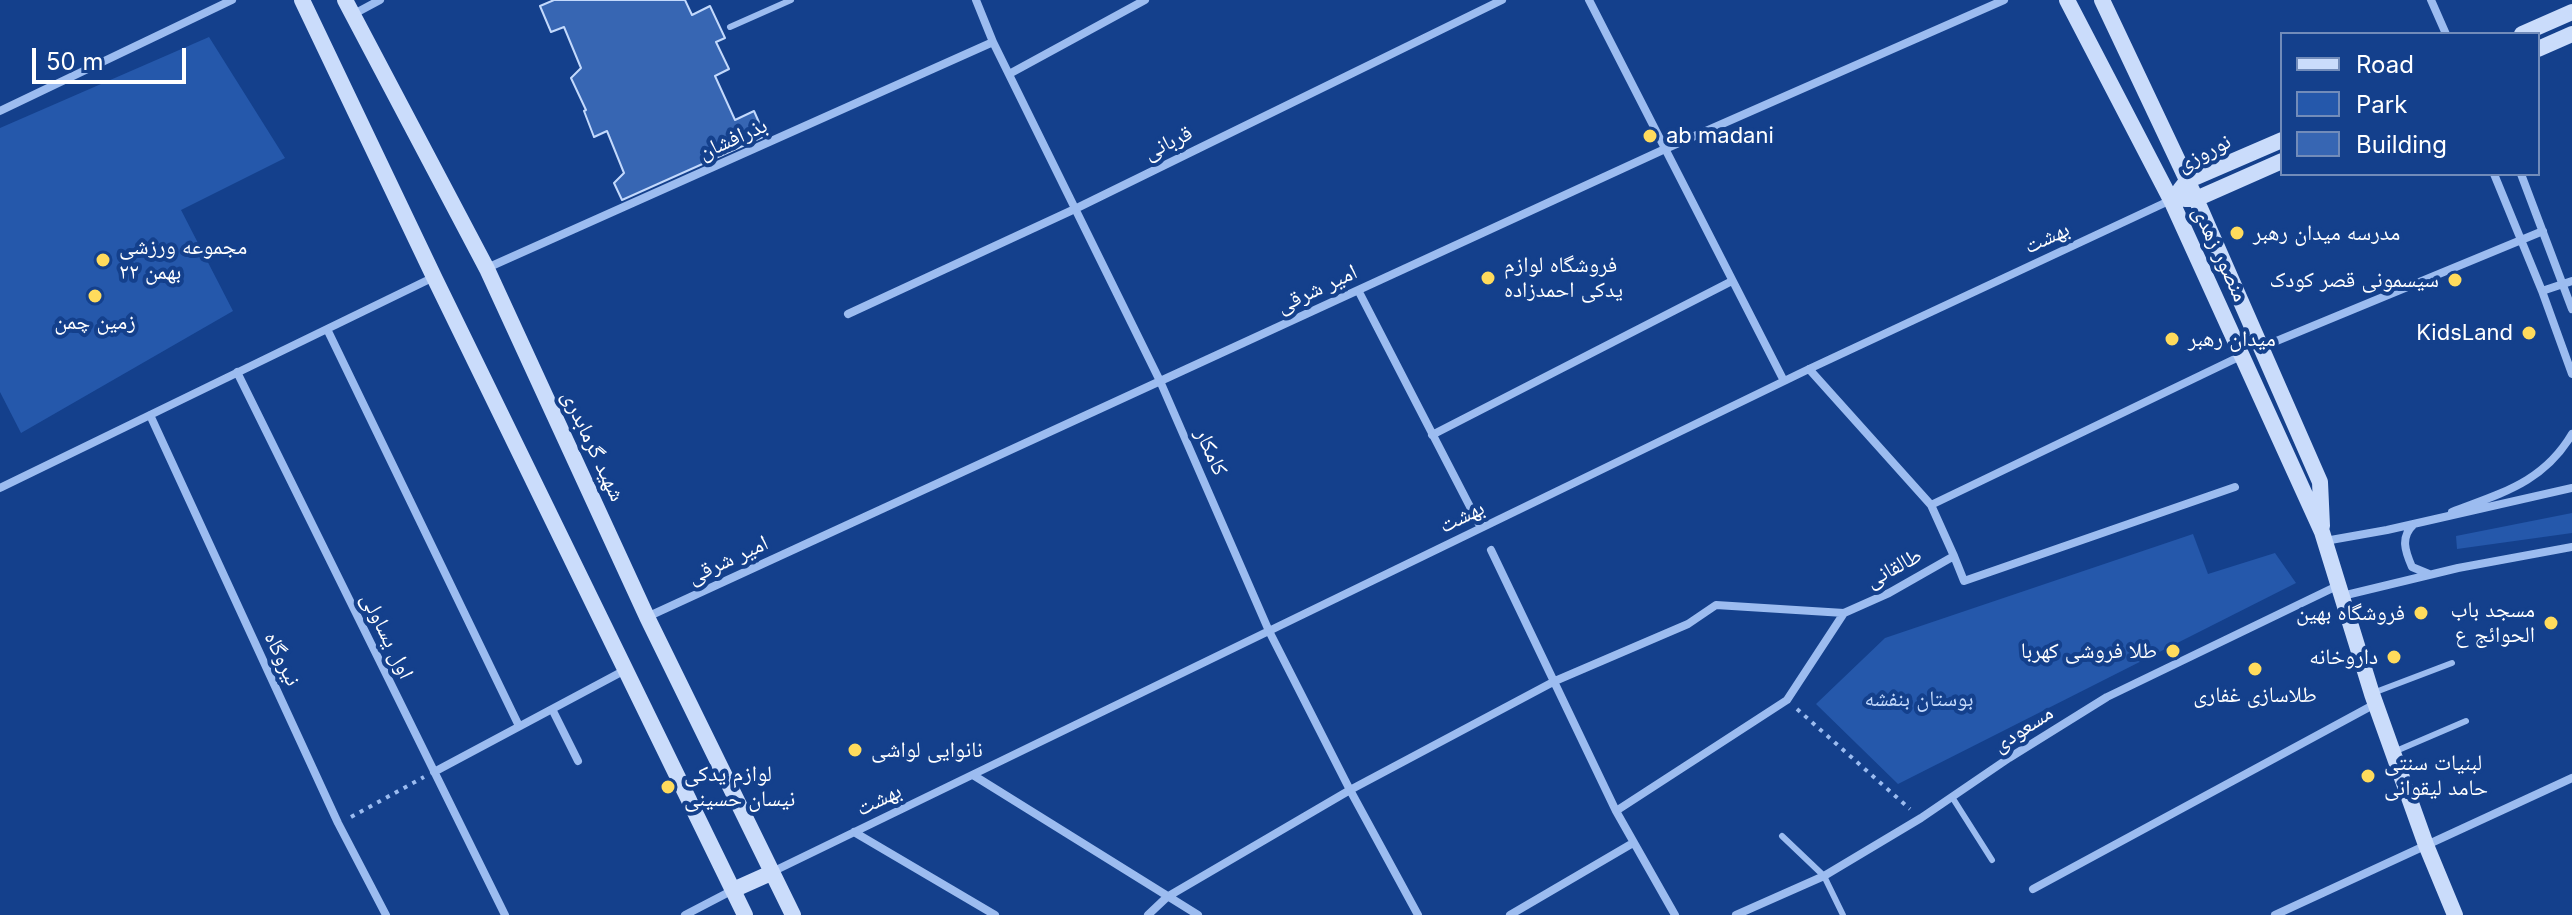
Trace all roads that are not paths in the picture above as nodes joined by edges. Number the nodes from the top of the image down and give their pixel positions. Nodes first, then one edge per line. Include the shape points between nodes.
1 (232, 0) edge
2 (302, 0) edge
3 (380, 0) edge
4 (791, 0) edge
5 (976, 0) edge
6 (1145, 0) edge
7 (1502, 0) edge
8 (1589, 0) edge
9 (2004, 0) edge
10 (2067, 0) edge
11 (2102, 0) edge
12 (2431, 0) edge
13 (348, 8) edge
14 (2572, 12) edge
15 (730, 27) dead end
16 (2445, 32) edge
17 (2527, 32) edge
18 (2572, 34) edge
19 (993, 42) junction
20 (2540, 48) edge
21 (1011, 73) junction
22 (0, 111) edge
23 (2280, 141) edge
24 (1665, 149) junction
25 (2280, 162) edge
26 (2495, 176) edge
27 (2522, 176) edge
28 (2187, 181) junction
29 (2196, 199) junction
30 (2171, 200) junction
31 (1077, 208) junction
32 (2543, 231) junction
33 (2521, 240) junction
34 (487, 269) junction
35 (434, 277) junction
36 (1732, 281) junction
37 (2568, 282) edge
38 (1358, 290) junction
39 (2542, 291) junction
40 (2572, 309) edge
41 (848, 314) dead end
42 (327, 329) junction
43 (2262, 347) junction
44 (2243, 355) junction
45 (1809, 369) junction
46 (237, 372) junction
47 (2572, 374) edge
48 (1160, 381) junction
49 (1784, 381) junction
50 (150, 415) junction
51 (2572, 434) edge
52 (1432, 435) junction
53 (2235, 487) dead end
54 (0, 488) edge
55 (2572, 488) edge
56 (1931, 505) junction
57 (2432, 520) junction
58 (2414, 524) junction
59 (1481, 528) junction
60 (2323, 536) junction
61 (2572, 547) edge
62 (1491, 550) dead end
63 (1954, 556) junction
64 (2430, 574) junction
65 (2340, 591) junction
66 (1844, 613) junction
67 (647, 617) junction
68 (1269, 631) junction
69 (2452, 663) dead end
70 (627, 669) junction
71 (1555, 681) junction
72 (2374, 699) junction
73 (552, 709) junction
74 (2466, 721) dead end
75 (519, 726) junction
76 (2393, 752) junction
77 (578, 761) dead end
78 (434, 772) junction
79 (973, 775) junction
80 (2572, 778) edge
81 (1350, 790) junction
82 (1952, 797) junction
83 (1616, 811) junction
84 (854, 832) junction
85 (1782, 836) dead end
86 (1633, 843) junction
87 (2426, 845) junction
88 (1992, 860) dead end
89 (771, 873) junction
90 (1824, 876) junction
91 (2033, 889) dead end
92 (733, 890) junction
93 (1167, 897) junction
94 (386, 915) edge
95 (505, 915) edge
96 (685, 915) edge
97 (745, 915) edge
98 (793, 915) edge
99 (995, 915) edge
100 (1148, 915) edge
101 (1198, 915) edge
102 (1418, 915) edge
103 (1510, 915) edge
104 (1675, 915) edge
105 (1736, 915) edge
106 (1843, 915) edge
107 (2275, 915) edge
108 (2455, 915) edge

1 - 22 street
2 - 35 main road
3 - 13 street
4 - 15 lane
5 - 19 street, کامکار
6 - 21 street
7 - 31 street, قربانی
8 - 24 street
9 - 24 street, امیر شرقی
10 - 30 main road, منصور زهدی
11 - 28 main road, منصور زهدی
12 - 16 street
13 - 34 main road, شهید گرمابدری
14 - 17 main road
18 - 20 main road
19 - 21 street, کامکار
19 - 34 street, بذرافشان
21 - 31 street, کامکار
23 - 28 main road, نوروزی
24 - 36 street
24 - 38 street, امیر شرقی
25 - 29 main road, نوروزی
26 - 33 street
27 - 32 street
28 - 29 main road, منصور زهدی
28 - 30 main road, نوروزی
29 - 30 main road, نوروزی
29 - 43 main road, منصور زهدی
30 - 44 main road, منصور زهدی
30 - 45 street, بهشت
31 - 41 street, قربانی
31 - 48 street, کامکار
32 - 33 street
32 - 37 street
33 - 39 street
33 - 43 street
34 - 67 main road, شهید گرمابدری
35 - 42 street
35 - 70 main road
36 - 49 street
36 - 52 street
37 - 39 street
37 - 40 street
38 - 48 street, امیر شرقی
38 - 52 street
39 - 47 street
42 - 46 street
42 - 75 street
43 - 60 main road, منصور زهدی via 2320,482
44 - 56 street
44 - 60 main road, منصور زهدی
45 - 49 street, بهشت
45 - 56 street
46 - 50 street
46 - 78 street, اول یساولی
48 - 67 street, امیر شرقی
48 - 68 street, کامکار
49 - 59 street, بهشت
50 - 54 street
50 - 94 street, نیروگاه via 338,823
51 - 57 street via 2539,474
52 - 59 street
53 - 63 street, طالقانی via 1964,581
55 - 57 street
56 - 63 street
57 - 58 street
58 - 60 street
58 - 64 street via 2404,542 2407,556 2412,567
59 - 68 street, بهشت
60 - 65 main road, منصور زهدی
61 - 64 street
62 - 71 street
63 - 66 street, طالقانی
64 - 65 street
65 - 72 main road, منصور زهدی
65 - 82 street, مسعودی via 2107,697
66 - 71 street via 1716,605 1688,624
66 - 83 street via 1787,700
67 - 89 main road, شهید گرمابدری
68 - 79 street, بهشت
68 - 81 street, کامکار
69 - 72 lane
70 - 73 street
70 - 92 main road
71 - 81 street
71 - 83 street
72 - 76 main road, منصور زهدی
72 - 91 street
73 - 75 street
73 - 77 street
74 - 76 lane
75 - 78 street
76 - 87 main road, منصور زهدی
78 - 95 street, اول یساولی
79 - 84 street, بهشت
79 - 93 street
80 - 87 street
81 - 93 street
81 - 102 street, کامکار
82 - 88 lane
82 - 90 street, مسعودی
83 - 86 street
84 - 89 street, بهشت
84 - 99 street
85 - 90 lane
86 - 103 street
86 - 104 street
87 - 107 street
87 - 108 main road, منصور زهدی
89 - 92 main road
89 - 98 main road, شهید گرمابدری
90 - 105 street, مسعودی
90 - 106 lane
92 - 96 street
92 - 97 main road
93 - 100 street
93 - 101 street

